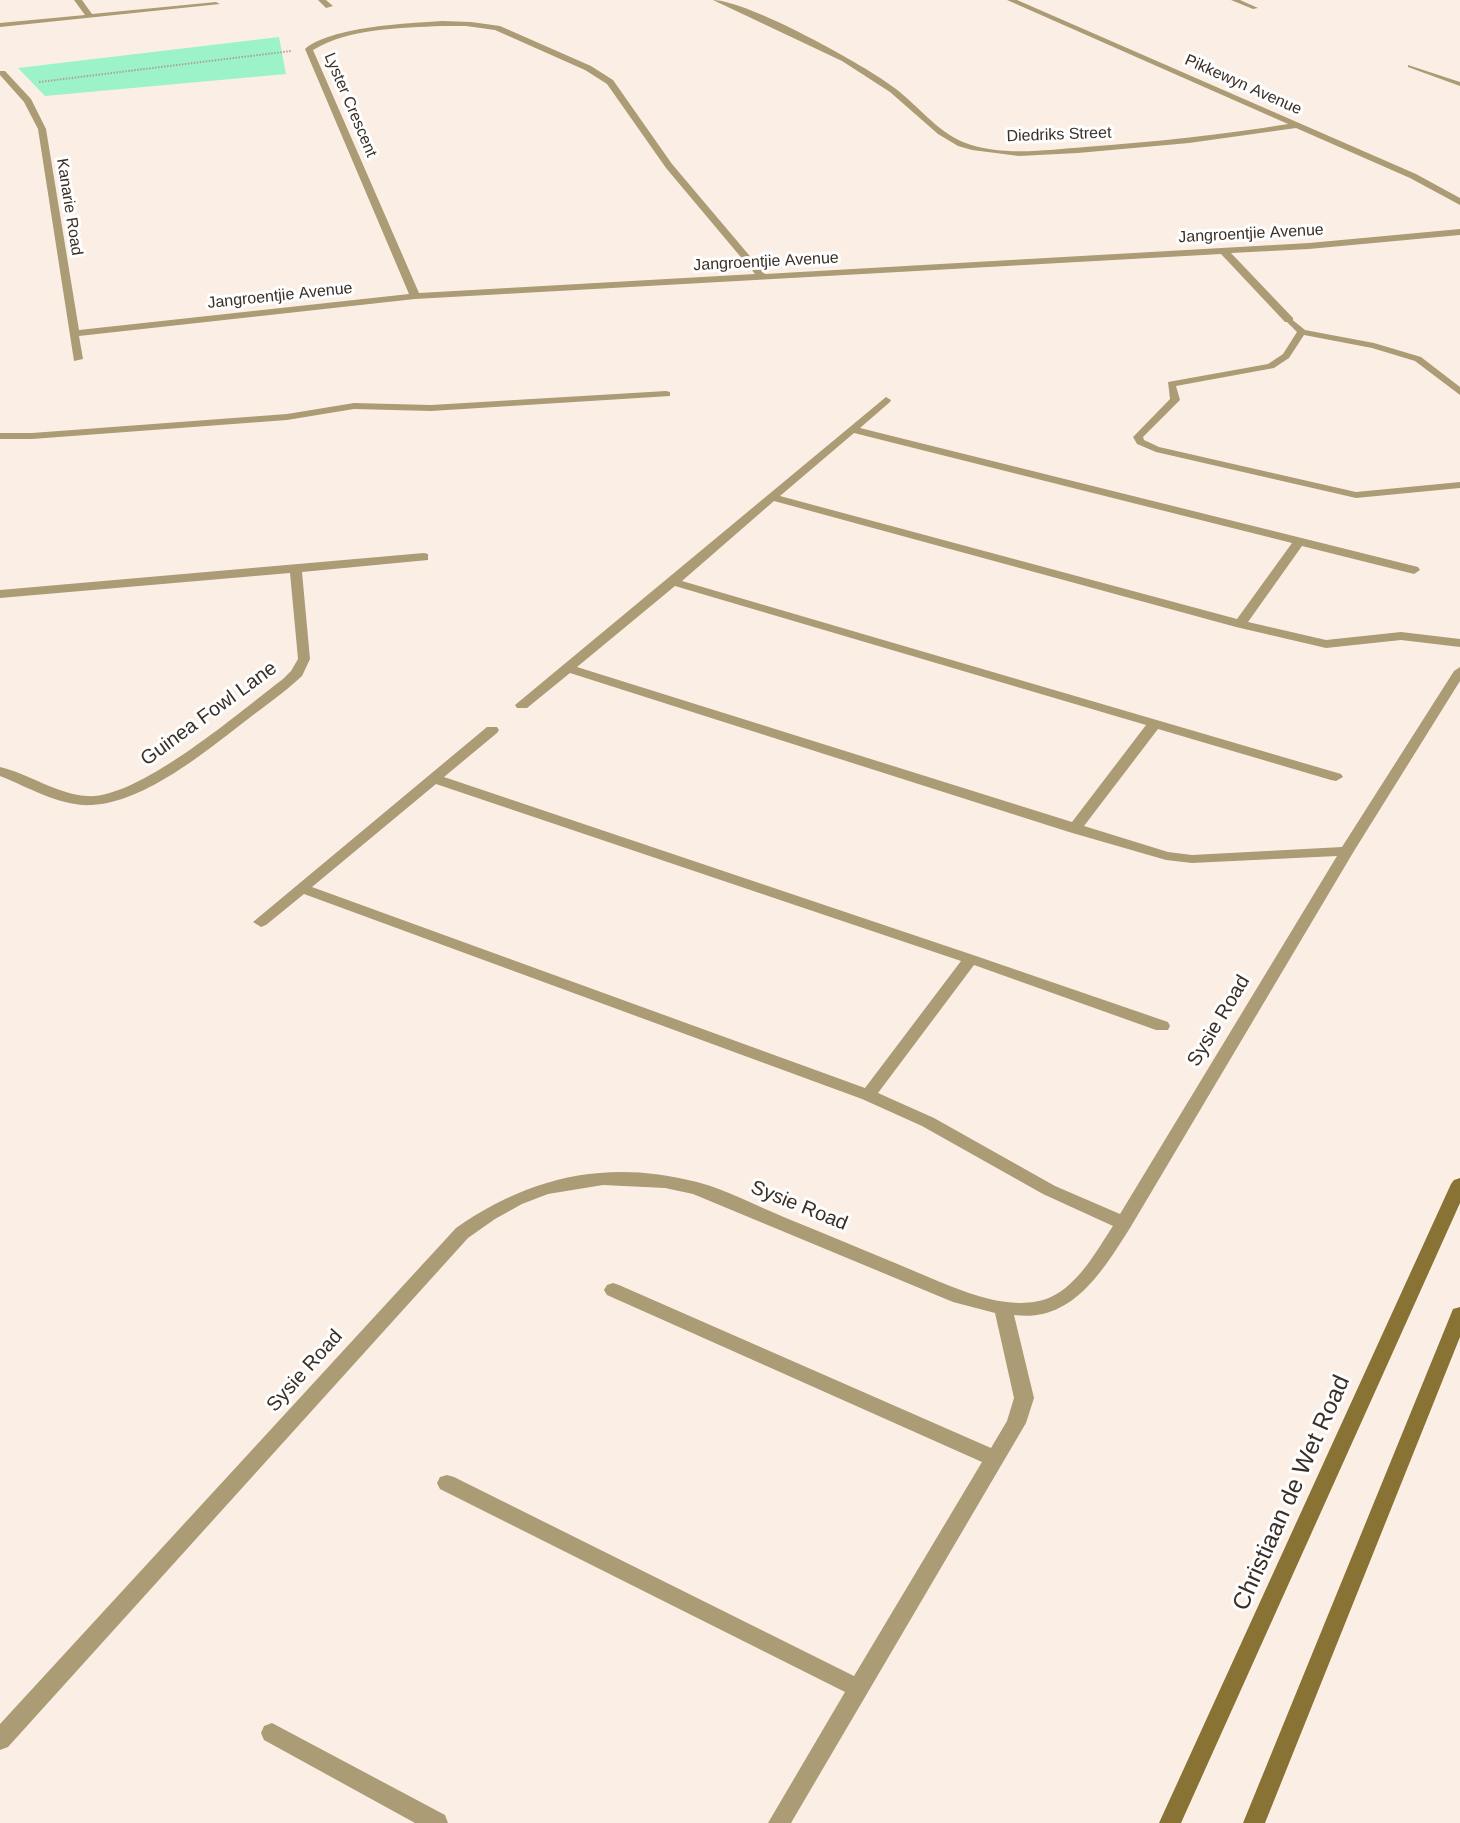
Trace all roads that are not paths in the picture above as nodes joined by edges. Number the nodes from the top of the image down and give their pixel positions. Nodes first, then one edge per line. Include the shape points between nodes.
1 (78, 0) edge
2 (322, 0) edge
3 (717, 0) edge
4 (1011, 0) edge
5 (1234, 0) edge
6 (216, 4) dead end
7 (329, 6) dead end
8 (1255, 8) dead end
9 (91, 17) junction
10 (0, 25) edge
11 (1410, 66) dead end
12 (2, 73) dead end
13 (1460, 84) edge
14 (1299, 125) junction
15 (1460, 202) edge
16 (1460, 232) edge
17 (1224, 251) junction
18 (763, 277) junction
19 (415, 296) junction
20 (1289, 320) joint
21 (1302, 332) junction
22 (74, 334) junction
23 (78, 359) dead end
24 (1460, 392) edge
25 (666, 394) dead end
26 (886, 400) dead end
27 (852, 429) junction
28 (0, 436) edge
29 (1460, 485) edge
30 (771, 497) junction
31 (1299, 542) junction
32 (424, 557) dead end
33 (296, 569) junction
34 (1414, 570) dead end
35 (673, 582) junction
36 (0, 594) edge
37 (1240, 624) junction
38 (1460, 643) edge
39 (568, 668) junction
40 (1460, 671) edge
41 (522, 705) dead end
42 (1155, 723) junction
43 (492, 730) dead end
44 (0, 771) edge
45 (1336, 777) dead end
46 (435, 779) junction
47 (1074, 829) junction
48 (1347, 851) junction
49 (301, 888) junction
50 (261, 922) dead end
51 (971, 959) junction
52 (1162, 1026) dead end
53 (868, 1095) junction
54 (1460, 1184) edge
55 (1124, 1223) junction
56 (613, 1290) dead end
57 (1003, 1308) junction
58 (1460, 1314) edge
59 (995, 1459) junction
60 (447, 1483) dead end
61 (859, 1689) junction
62 (272, 1733) dead end
63 (0, 1740) edge
64 (437, 1823) edge
65 (779, 1823) edge
66 (1170, 1823) edge
67 (1254, 1823) edge

1 - 9 street
2 - 7 street
3 - 14 street, Diedriks Street via 867,74 950,138 977,149 1026,153 1172,144
4 - 14 street, Pikkewyn Avenue
5 - 8 lane
6 - 9 street
9 - 10 street
11 - 13 lane
12 - 22 street, Kanarie Road via 36,112 42,129
14 - 15 street, Pikkewyn Avenue via 1413,176
16 - 17 street, Jangroentjie Avenue via 1390,241
17 - 18 street, Jangroentjie Avenue
17 - 20 street
18 - 19 street, Jangroentjie Avenue
18 - 19 street, Lyster Crescent via 669,166 610,82 588,68 497,27 466,23 319,42 309,49
19 - 22 street, Jangroentjie Avenue
20 - 21 lane
21 - 24 lane via 1418,359
21 - 29 lane via 1286,356 1271,366 1171,384 1175,400 1138,437 1140,442 1356,495
22 - 23 street, Kanarie Road
25 - 28 street via 431,408 354,406 287,417
26 - 27 street
27 - 30 street
27 - 31 street
30 - 35 street
30 - 37 street
31 - 34 street
31 - 37 street
32 - 33 street
33 - 36 street
33 - 44 street, Guinea Fowl Lane via 302,666 288,682 147,784 119,797 90,801
35 - 39 street
35 - 42 street
37 - 38 street via 1326,644 1401,636
39 - 41 street
39 - 47 street
40 - 48 street, Sysie Road
42 - 45 street
42 - 47 street
43 - 46 street
46 - 49 street
46 - 51 street
47 - 48 street via 1142,850 1192,859
48 - 55 street, Sysie Road
49 - 50 street
49 - 53 street
51 - 52 street
51 - 53 street
53 - 55 street via 928,1122 1049,1190
54 - 66 main road, Christiaan de Wet Road
55 - 57 street, Sysie Road via 1085,1283 1070,1296 1026,1310
56 - 59 street
57 - 59 street via 1024,1398 1016,1423
57 - 63 street, Sysie Road via 959,1297 696,1188 673,1182 648,1178 597,1179 562,1184 512,1200 462,1233
58 - 67 main road
59 - 61 street
60 - 61 street
61 - 65 street
62 - 64 street

